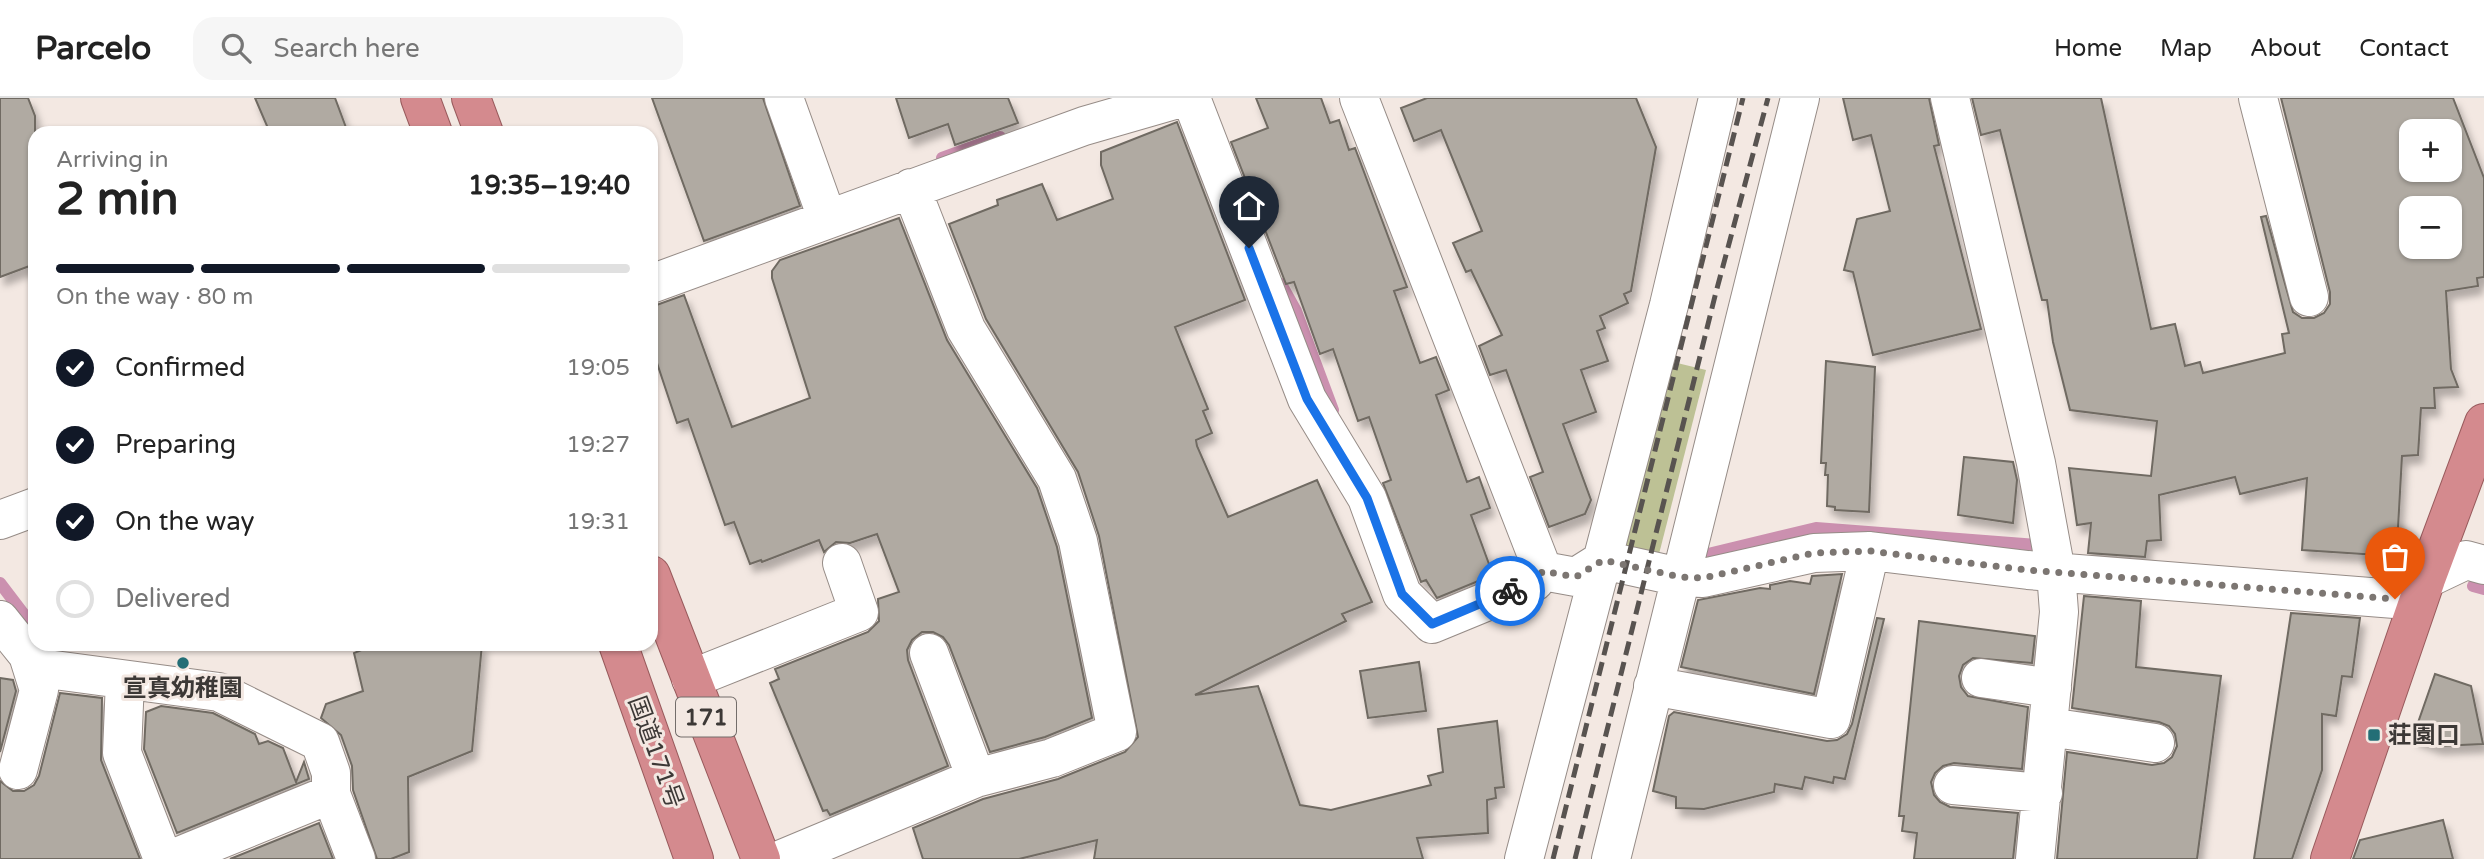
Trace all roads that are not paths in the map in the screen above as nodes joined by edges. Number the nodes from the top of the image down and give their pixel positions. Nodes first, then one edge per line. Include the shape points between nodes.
1 (420, 98) edge
2 (471, 98) edge
3 (784, 98) edge
4 (1181, 98) edge
5 (1191, 98) edge
6 (1359, 98) edge
7 (1718, 98) edge
8 (1800, 98) edge
9 (1950, 98) edge
10 (2258, 98) edge
11 (1079, 112) edge
12 (430, 126) edge
13 (481, 126) edge
14 (911, 188) junction
15 (827, 218) junction
16 (658, 281) edge
17 (2309, 297) dead end
18 (2484, 423) edge
19 (28, 510) edge
20 (0, 520) edge
21 (1870, 551) junction
22 (1603, 560) junction
23 (842, 563) dead end
24 (2484, 565) edge
25 (1543, 571) junction
26 (2056, 572) junction
27 (1680, 577) junction
28 (2426, 579) junction
29 (658, 593) edge
30 (0, 620) edge
31 (620, 651) edge
32 (929, 653) dead end
33 (28, 655) junction
34 (1981, 678) dead end
35 (125, 680) junction
36 (691, 680) junction
37 (1653, 686) junction
38 (2052, 688) junction
39 (2049, 727) junction
40 (2155, 743) dead end
41 (18, 769) dead end
42 (976, 778) junction
43 (1953, 785) dead end
44 (2043, 793) junction
45 (331, 794) junction
46 (163, 859) edge
47 (172, 859) edge
48 (356, 859) edge
49 (694, 859) edge
50 (761, 859) edge
51 (782, 859) edge
52 (1524, 859) edge
53 (1611, 859) edge
54 (2035, 859) edge
55 (2330, 859) edge

1 - 12 highway
2 - 13 highway
3 - 15 street
4 - 11 street
5 - 25 street via 1307,399 1367,498 1402,594 1432,624 1534,582
6 - 25 street
7 - 22 street
8 - 27 street
9 - 26 street via 2036,463
10 - 17 street
11 - 14 street
14 - 15 street
14 - 42 street via 966,329 1057,480 1078,541 1117,732 1052,758
15 - 16 street
18 - 28 highway
19 - 20 street
21 - 26 street
21 - 27 street via 1814,553 1703,578
21 - 37 street via 1831,719
22 - 25 street via 1576,577
22 - 27 street
22 - 52 street
23 - 36 street via 859,612
24 - 28 street via 2466,560
26 - 28 street via 2395,599
26 - 38 street via 2059,612
27 - 37 street
28 - 55 highway
29 - 36 highway, 171
30 - 33 street
31 - 49 highway, 国道171号 / 171
32 - 42 street
33 - 35 street via 47,669
33 - 41 street via 39,690
34 - 38 street
35 - 45 street via 219,692 320,742 331,773
35 - 46 street via 122,753
36 - 50 highway, 171
37 - 53 street
38 - 39 street
39 - 40 street
39 - 44 street
42 - 51 street
43 - 44 street
44 - 54 street
45 - 47 street
45 - 48 street

